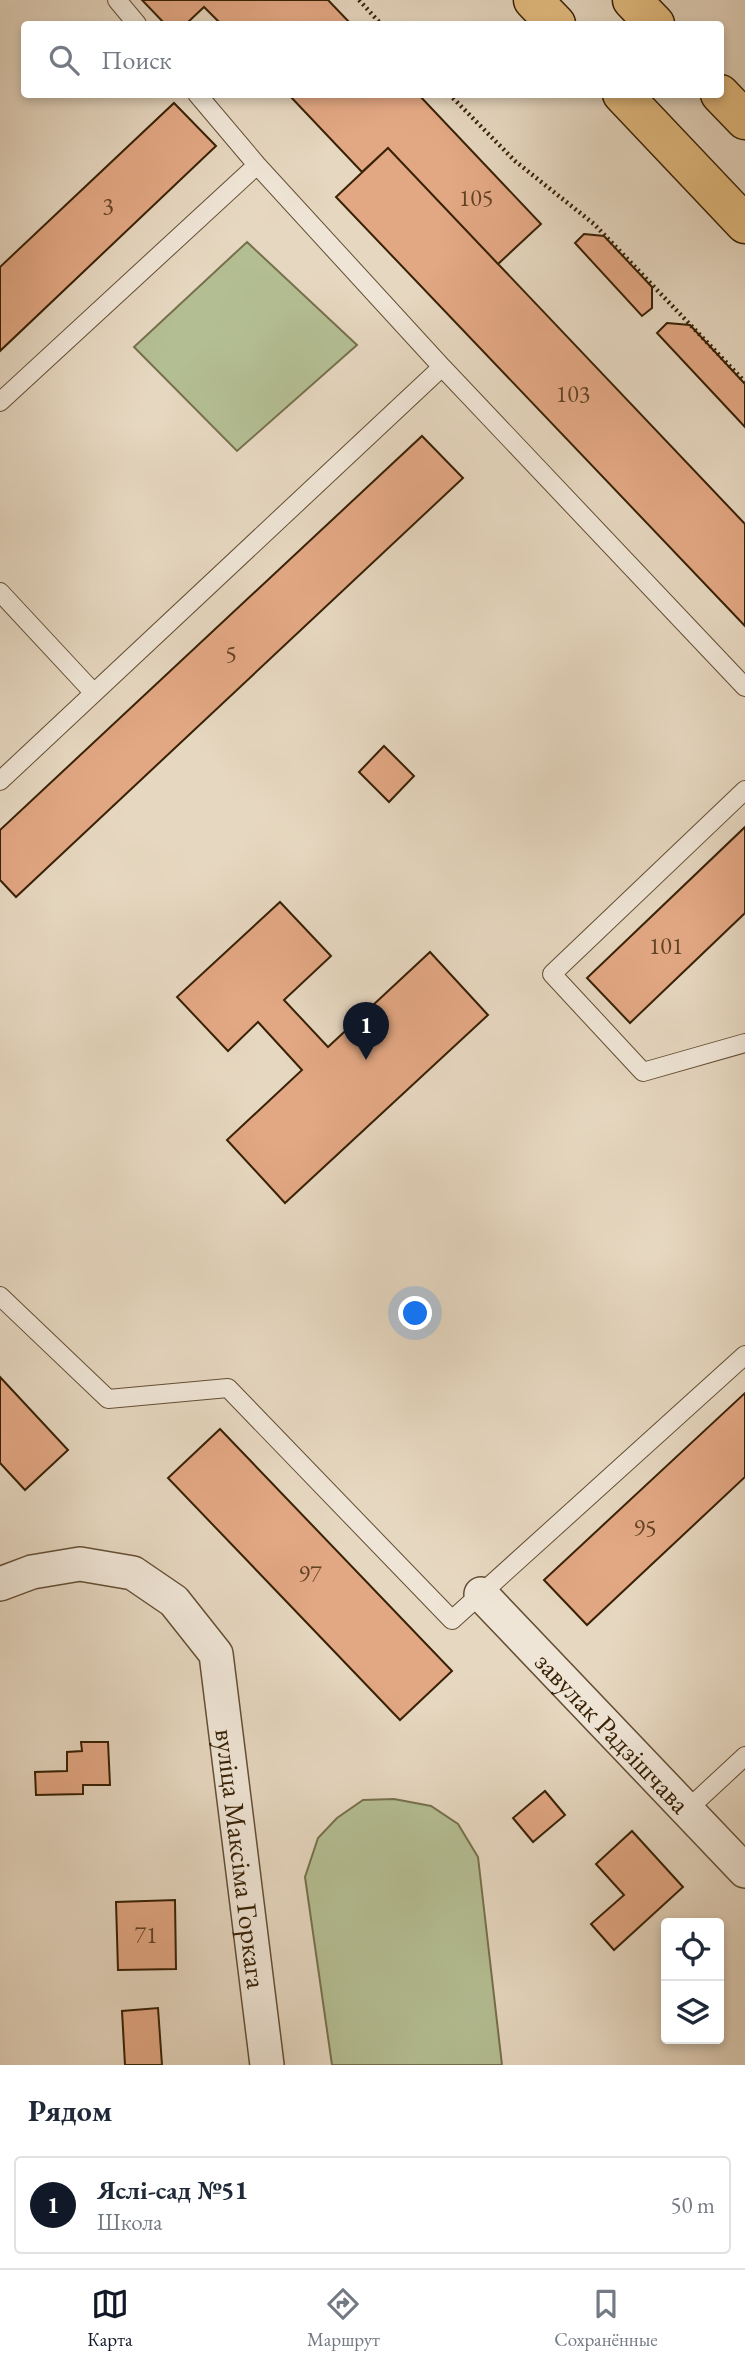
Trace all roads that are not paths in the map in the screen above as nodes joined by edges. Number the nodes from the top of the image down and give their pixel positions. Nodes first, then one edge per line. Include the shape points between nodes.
1 (117, 0) edge
2 (533, 0) edge
3 (632, 0) edge
4 (134, 21) edge
5 (553, 21) edge
6 (652, 21) edge
7 (200, 98) edge
8 (626, 98) edge
9 (724, 98) edge
10 (745, 120) edge
11 (257, 165) junction
12 (745, 224) edge
13 (442, 367) junction
14 (0, 402) edge
15 (0, 592) edge
16 (745, 687) edge
17 (93, 692) junction
18 (0, 780) edge
19 (745, 790) edge
20 (745, 1043) edge
21 (0, 1296) edge
22 (745, 1355) edge
23 (0, 1584) edge
24 (481, 1594) junction
25 (745, 1756) edge
26 (688, 1809) junction
27 (745, 1871) edge
28 (267, 2065) edge

1 - 4 lane
2 - 5 main road
3 - 6 main road
7 - 11 lane
8 - 12 main road
9 - 10 main road
11 - 13 lane
11 - 14 lane
13 - 16 lane
13 - 17 lane
15 - 17 lane
17 - 18 lane
19 - 20 lane via 552,974 643,1072
21 - 24 lane via 108,1399 228,1388 452,1620
22 - 24 lane
23 - 28 street, вуліца Максіма Горкага via 32,1572 80,1564 133,1573 174,1601 216,1654
24 - 26 street, завулак Радзішчава
25 - 26 lane
26 - 27 street, завулак Радзішчава

